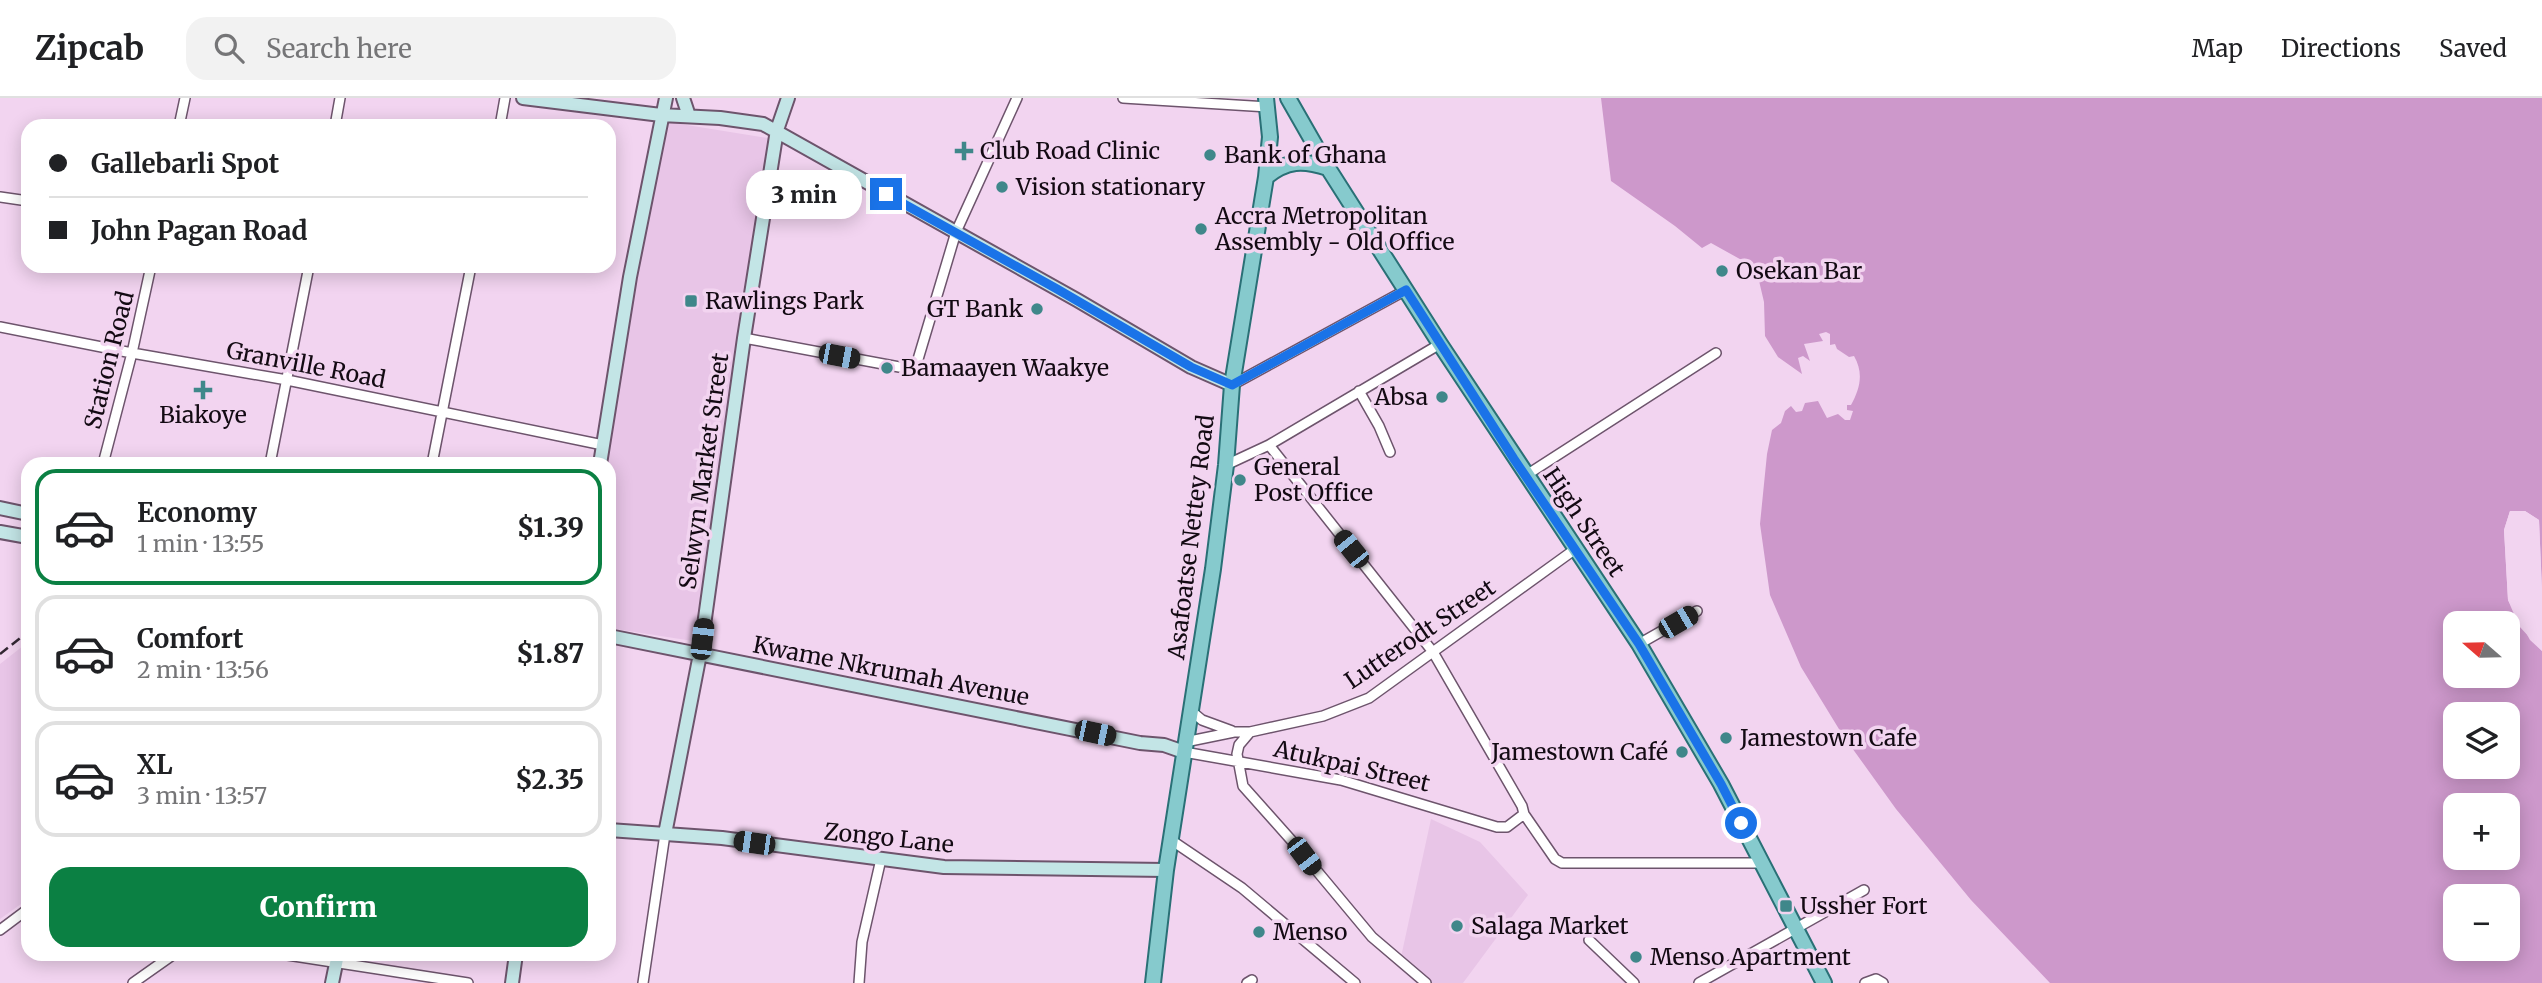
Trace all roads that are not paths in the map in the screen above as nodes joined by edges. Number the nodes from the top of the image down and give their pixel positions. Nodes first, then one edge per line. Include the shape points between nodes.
1 (185, 98) edge
2 (340, 98) edge
3 (505, 98) edge
4 (523, 98) edge
5 (666, 98) edge
6 (683, 98) edge
7 (788, 98) edge
8 (1017, 98) edge
9 (1123, 98) edge
10 (1288, 98) edge
11 (1267, 102) edge
12 (661, 115) junction
13 (689, 116) junction
14 (180, 119) edge
15 (336, 119) edge
16 (500, 119) edge
17 (777, 130) junction
18 (1328, 168) junction
19 (1266, 177) junction
20 (0, 197) edge
21 (21, 200) edge
22 (956, 232) junction
23 (149, 273) edge
24 (308, 273) edge
25 (470, 273) edge
26 (1406, 290) junction
27 (0, 327) edge
28 (744, 338) junction
29 (1440, 344) junction
30 (132, 353) junction
31 (1716, 353) dead end
32 (287, 380) junction
33 (1232, 385) junction
34 (1359, 391) junction
35 (444, 412) junction
36 (603, 445) junction
37 (1269, 445) junction
38 (1390, 452) dead end
39 (105, 457) edge
40 (271, 457) edge
41 (434, 457) edge
42 (601, 457) edge
43 (1226, 465) junction
44 (1525, 476) junction
45 (0, 508) edge
46 (21, 512) edge
47 (0, 532) edge
48 (21, 536) edge
49 (1574, 550) junction
50 (1697, 611) dead end
51 (616, 637) edge
52 (1639, 644) junction
53 (1433, 653) junction
54 (700, 654) junction
55 (1190, 710) junction
56 (1234, 732) junction
57 (1250, 732) junction
58 (1184, 747) junction
59 (1237, 761) junction
60 (1524, 814) junction
61 (616, 830) edge
62 (665, 834) junction
63 (1171, 840) junction
64 (881, 859) junction
65 (1761, 863) junction
66 (1166, 870) junction
67 (1864, 890) dead end
68 (21, 914) edge
69 (1797, 929) junction
70 (0, 930) edge
71 (1589, 940) dead end
72 (164, 961) edge
73 (336, 961) edge
74 (353, 961) edge
75 (515, 961) edge
76 (133, 983) edge
77 (332, 983) edge
78 (468, 983) edge
79 (512, 983) edge
80 (643, 983) edge
81 (859, 983) edge
82 (1153, 983) edge
83 (1355, 983) edge
84 (1426, 983) edge
85 (1634, 983) edge
86 (1699, 983) edge
87 (1824, 983) edge
88 (1865, 983) edge
89 (1883, 983) edge

1 - 14 street
2 - 15 street
3 - 16 street
4 - 12 main road
5 - 12 main road
6 - 13 main road
7 - 17 main road, Selwyn Market Street
8 - 22 street
9 - 11 street
10 - 18 main road, High Street
11 - 19 main road, Asafoatse Nettey Road
12 - 13 main road
12 - 36 main road
13 - 17 main road via 748,121
17 - 22 main road
17 - 28 main road, Selwyn Market Street
18 - 19 main road via 1299,161
18 - 26 main road, High Street
19 - 33 main road, Asafoatse Nettey Road
20 - 21 street
22 - 28 street via 913,368
22 - 33 main road via 1198,371
23 - 30 street, Station Road
24 - 32 street
25 - 35 street
26 - 29 main road, High Street
26 - 33 street
27 - 30 street, Granville Road
28 - 54 main road, Selwyn Market Street
29 - 34 street
29 - 44 main road, High Street
30 - 32 street, Granville Road
30 - 39 street, Station Road
31 - 44 street
32 - 35 street, Granville Road
32 - 40 street
33 - 43 main road, Asafoatse Nettey Road
34 - 37 street
34 - 38 street
35 - 36 street, Granville Road
35 - 41 street
36 - 42 main road
37 - 43 street
37 - 53 street
43 - 55 main road, Asafoatse Nettey Road
44 - 49 main road, High Street
45 - 46 main road
47 - 48 main road
49 - 52 main road, High Street
49 - 53 street, Lutterodt Street
50 - 52 street
51 - 54 main road, Kwame Nkrumah Avenue
52 - 65 main road, High Street via 1721,784
53 - 57 street, Lutterodt Street via 1369,698 1323,716
53 - 60 street
54 - 58 main road, Kwame Nkrumah Avenue via 1140,743
54 - 62 main road, Selwyn Market Street
55 - 56 street via 1202,720
55 - 58 main road, Asafoatse Nettey Road
56 - 57 street, Lutterodt Street
56 - 58 street
57 - 59 street via 1239,745
58 - 59 street, Atukpai Street
58 - 63 main road, Asafoatse Nettey Road
59 - 60 street, Atukpai Street via 1341,780 1497,827 1507,827
59 - 84 street via 1243,786 1372,937
60 - 65 street via 1558,862
61 - 62 main road, Zongo Lane
62 - 64 main road, Zongo Lane
62 - 80 street, Selwyn Market Street
63 - 66 main road, Asafoatse Nettey Road
63 - 83 street via 1242,888
64 - 66 main road, Zongo Lane via 944,867
64 - 81 street via 862,942
65 - 69 main road, High Street
66 - 82 main road, Asafoatse Nettey Road
67 - 69 street
68 - 70 street
69 - 86 street
69 - 87 main road, High Street
71 - 85 street
72 - 76 street
73 - 77 main road
74 - 78 street
75 - 79 main road
88 - 89 street via 1876,979

